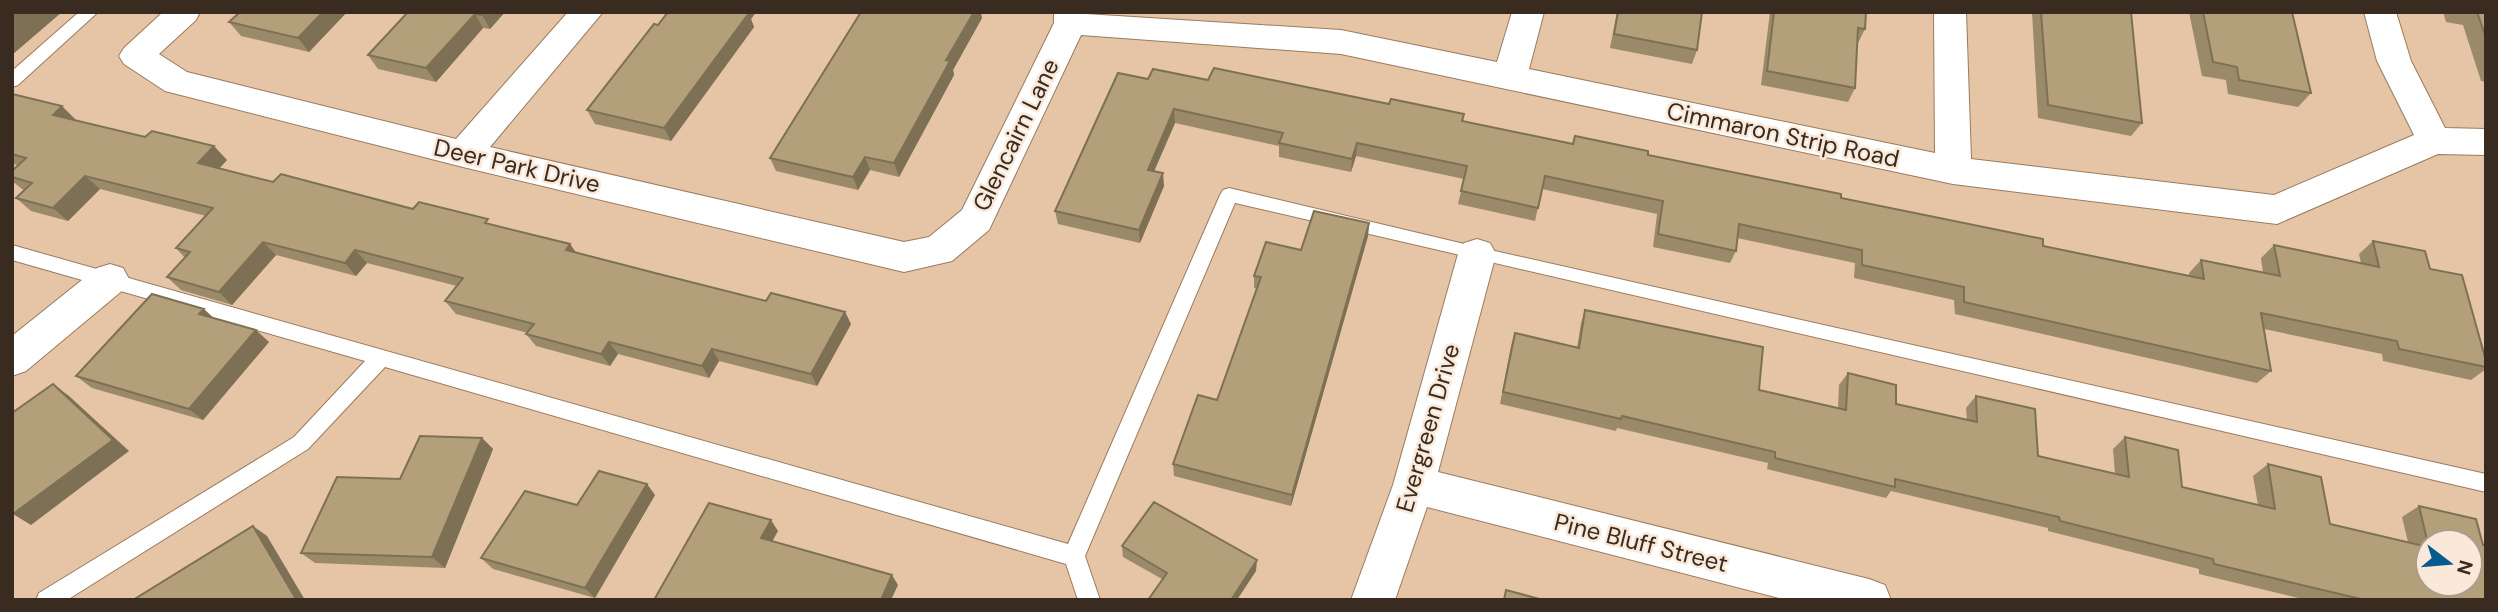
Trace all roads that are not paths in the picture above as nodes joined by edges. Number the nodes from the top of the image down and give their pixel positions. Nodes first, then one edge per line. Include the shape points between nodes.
1 (90, 12) edge
2 (184, 12) edge
3 (587, 12) edge
4 (1528, 12) edge
5 (1950, 12) edge
6 (2380, 12) edge
7 (1070, 17) edge
8 (1510, 78) junction
9 (12, 81) edge
10 (2434, 141) junction
11 (2486, 142) edge
12 (463, 153) junction
13 (1952, 170) junction
14 (12, 251) edge
15 (1478, 254) junction
16 (904, 257) joint
17 (110, 279) junction
18 (382, 357) junction
19 (12, 359) edge
20 (2486, 483) edge
21 (1414, 485) junction
22 (1074, 556) junction
23 (47, 600) edge
24 (1089, 600) edge
25 (1373, 600) edge
26 (1869, 600) edge

1 - 9 lane
2 - 12 street, Deer Park Drive via 136,56 177,82
3 - 12 street
4 - 8 street
5 - 13 street
6 - 10 street via 2394,61
7 - 8 street, Cimmaron Strip Road via 1341,42
7 - 16 street, Glencairn Lane via 976,220 939,250
8 - 13 street, Cimmaron Strip Road
10 - 11 street, Cimmaron Strip Road
10 - 13 street, Cimmaron Strip Road via 2277,211
12 - 16 street, Deer Park Drive
14 - 17 lane
15 - 20 lane
15 - 21 street, Evergreen Drive
15 - 22 lane via 1229,195
17 - 18 lane
17 - 19 street
18 - 22 lane
18 - 23 lane via 301,443
21 - 25 street, Evergreen Drive
21 - 26 street, Pine Bluff Street
22 - 24 lane

